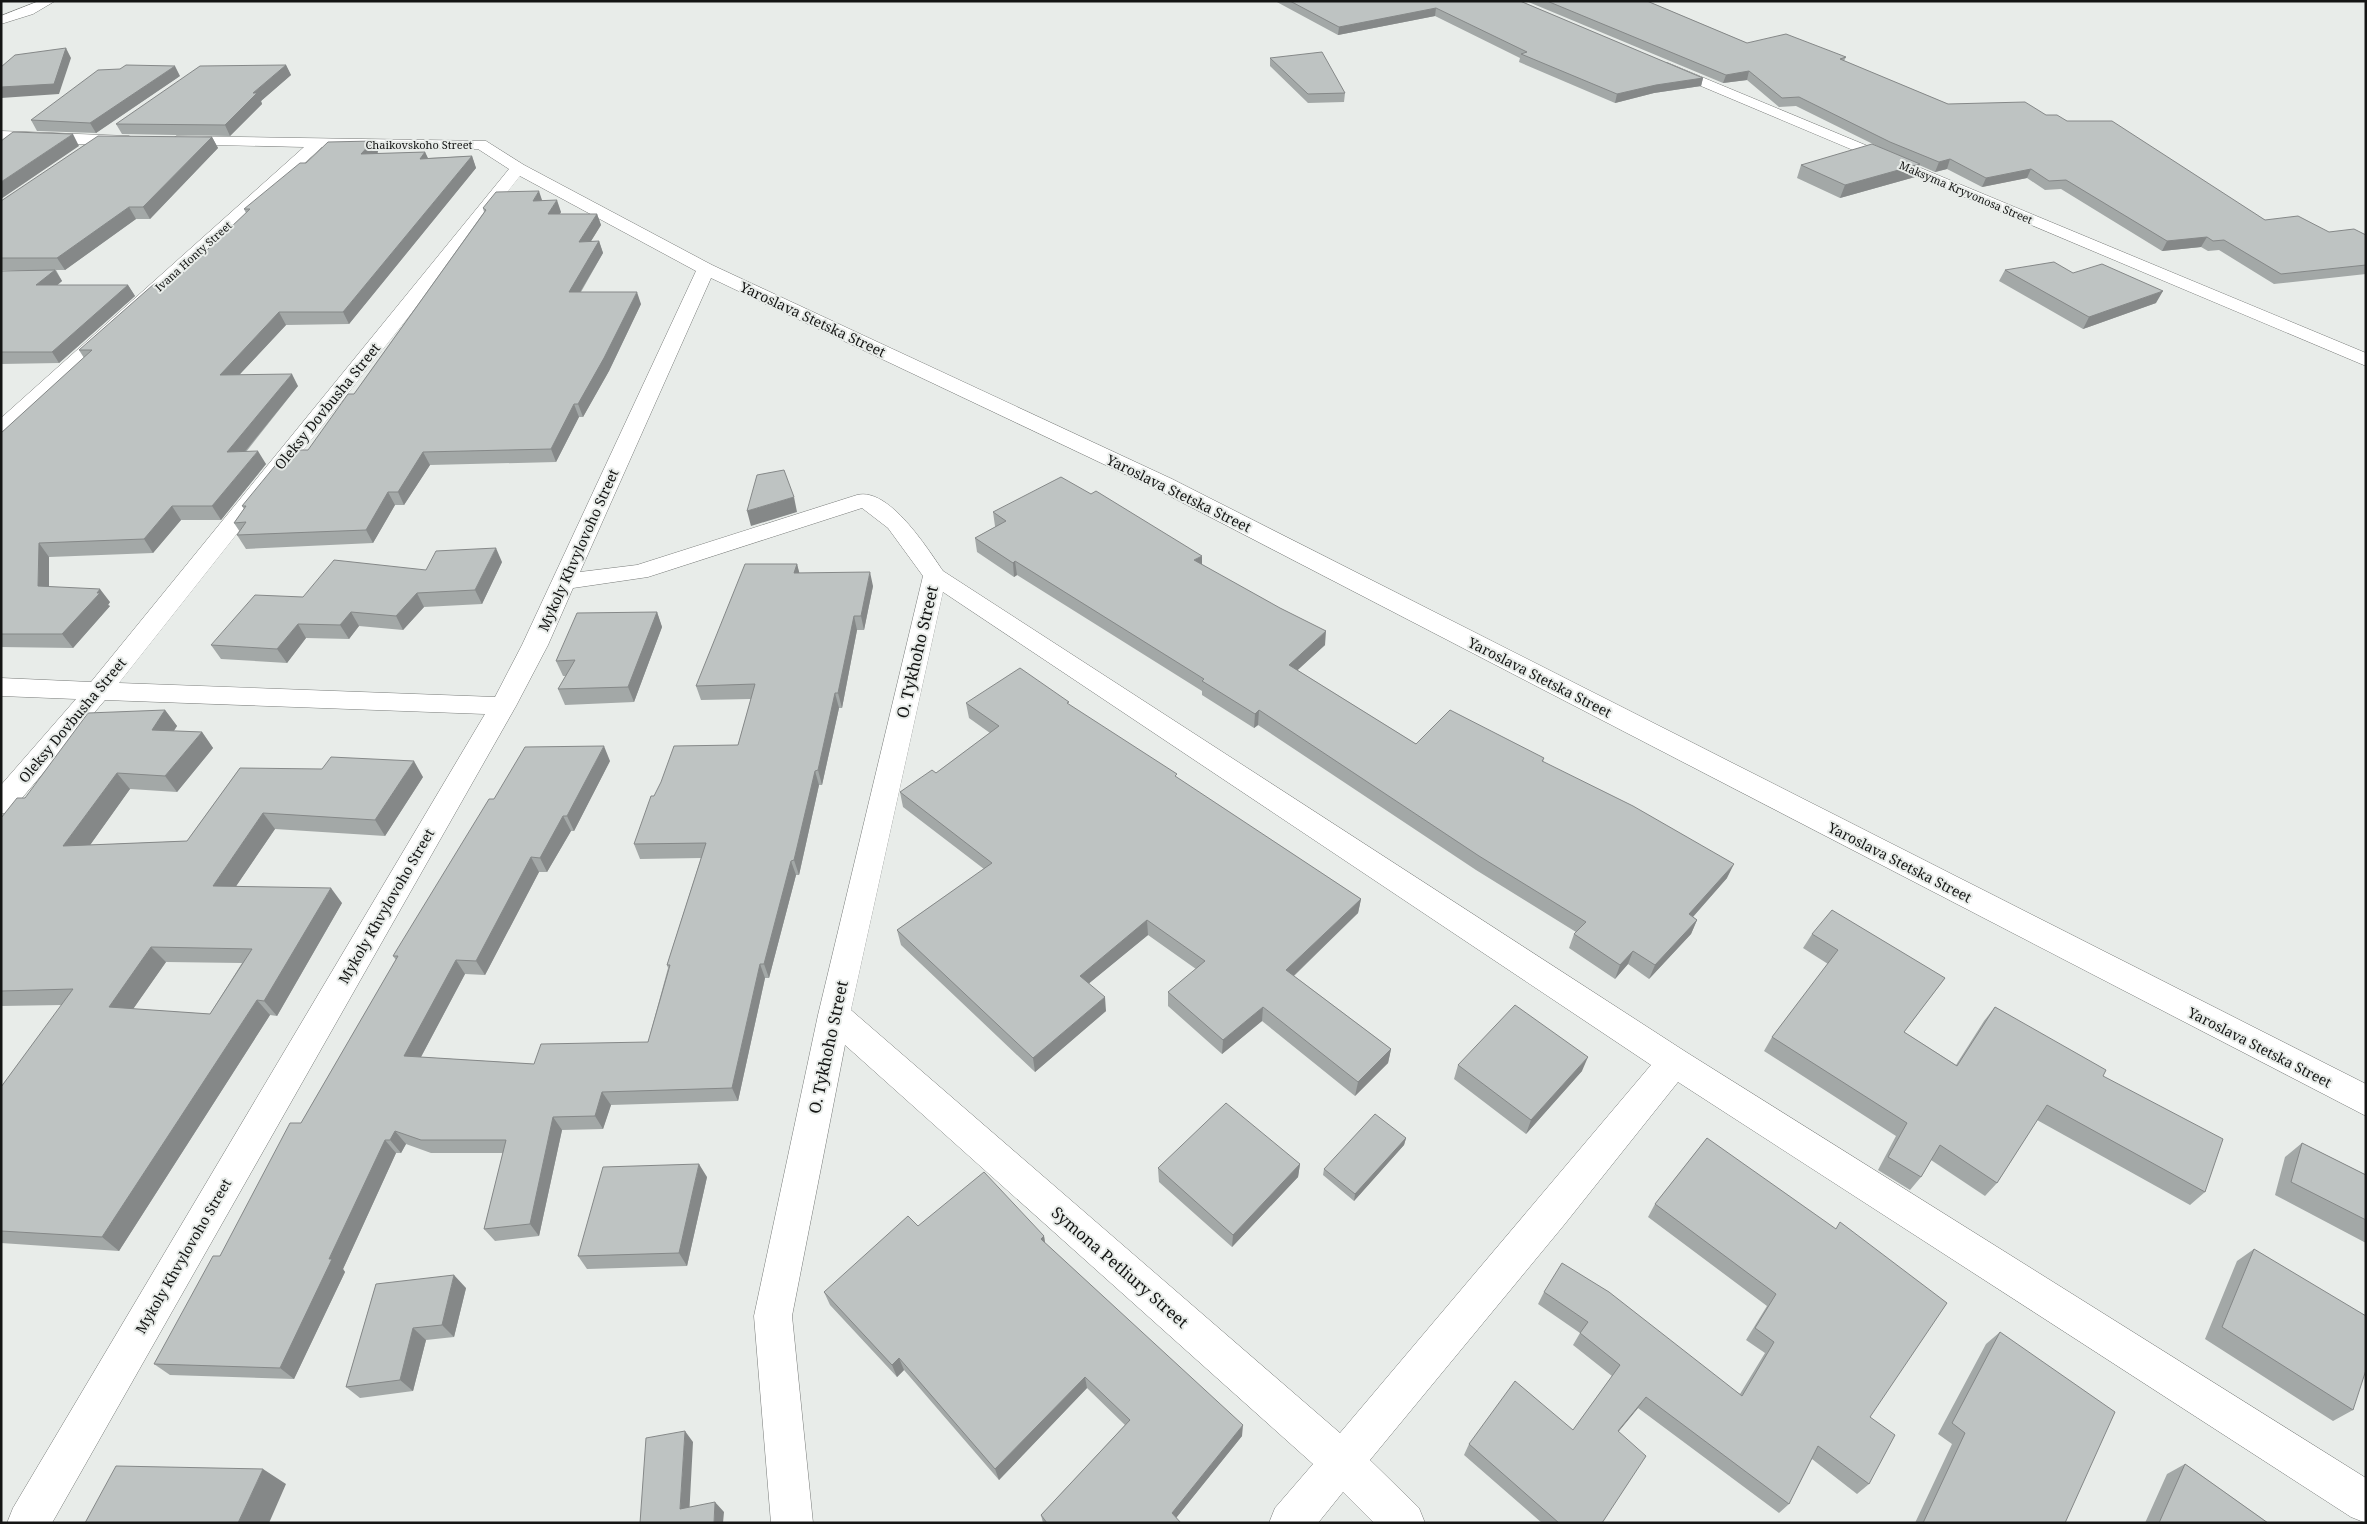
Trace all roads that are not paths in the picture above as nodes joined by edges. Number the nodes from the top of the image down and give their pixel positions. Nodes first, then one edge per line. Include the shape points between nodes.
1 (49, 1) edge
2 (1, 20) edge
3 (1656, 62) edge
4 (123, 124) edge
5 (1, 136) edge
6 (100, 140) junction
7 (317, 143) junction
8 (75, 157) edge
9 (518, 168) junction
10 (706, 269) junction
11 (2366, 360) edge
12 (1, 429) edge
13 (934, 576) junction
14 (564, 582) junction
15 (1, 687) edge
16 (97, 692) junction
17 (503, 706) junction
18 (1, 804) edge
19 (834, 1015) junction
20 (1674, 1062) junction
21 (2366, 1101) edge
22 (1342, 1462) junction
23 (2366, 1502) edge
24 (28, 1523) edge
25 (792, 1523) edge
26 (1290, 1523) edge
27 (1404, 1523) edge

1 - 2 street via 21,15
3 - 11 street, Maksyma Kryvonosa Street
4 - 6 street
5 - 6 street, Chaikovskoho Street
6 - 7 street, Chaikovskoho Street
6 - 8 street
7 - 9 street, Chaikovskoho Street via 482,144
7 - 12 street, Ivana Honty Street
9 - 10 street, Chaikovskoho Street
9 - 16 street, Oleksy Dovbusha Street
10 - 14 street, Mykoly Khvylovoho Street
10 - 21 street, Yaroslava Stetska Street via 1164,484
13 - 14 street via 896,523 865,500 640,572
13 - 19 street, O. Tykhoho Street
13 - 20 street
14 - 17 street, Mykoly Khvylovoho Street
15 - 16 street
16 - 17 street
16 - 18 street, Oleksy Dovbusha Street
17 - 24 street, Mykoly Khvylovoho Street
19 - 22 street, Symona Petliury Street
19 - 25 street, O. Tykhoho Street via 773,1316
20 - 22 street
20 - 23 street
22 - 26 street
22 - 27 street, Symona Petliury Street

